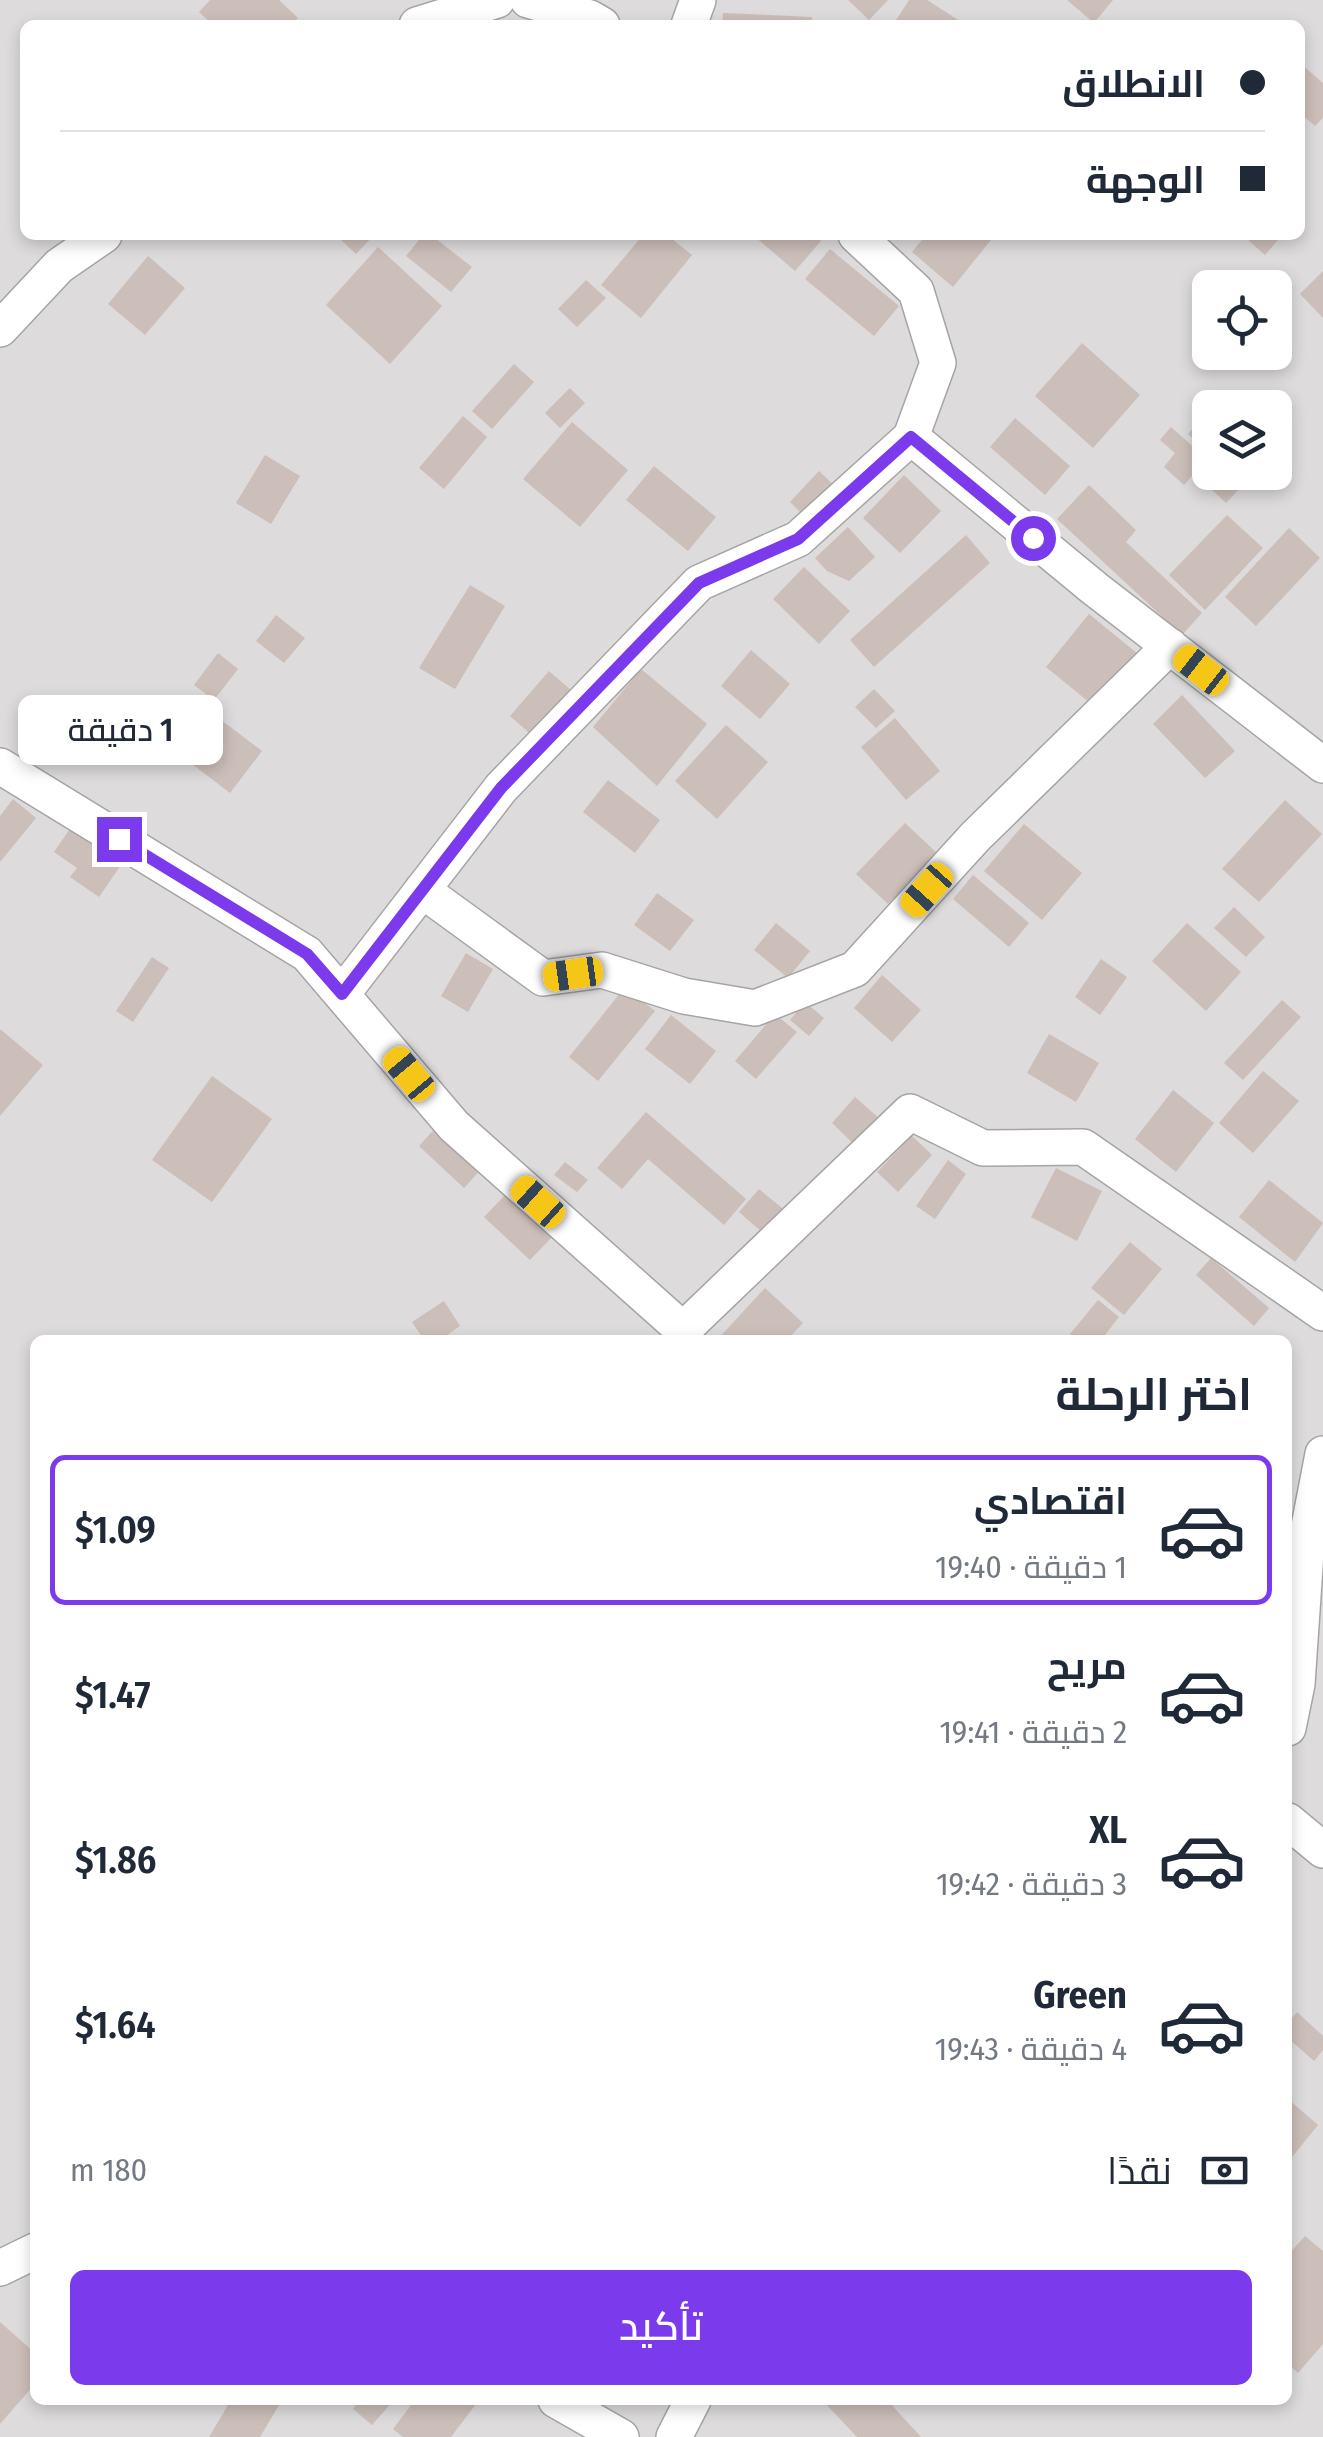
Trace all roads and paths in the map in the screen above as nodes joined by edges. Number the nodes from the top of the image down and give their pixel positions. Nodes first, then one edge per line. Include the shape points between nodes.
1 (497, 0) edge
2 (528, 0) edge
3 (432, 20) edge
4 (593, 20) edge
5 (97, 240) edge
6 (861, 240) edge
7 (0, 329) edge
8 (911, 437) junction
9 (1170, 646) junction
10 (1323, 765) edge
11 (0, 766) edge
12 (422, 890) junction
13 (342, 994) junction
14 (1323, 1313) edge
15 (685, 1335) edge
16 (1323, 1454) edge
17 (1292, 1706) edge
18 (1292, 1825) edge
19 (1323, 1850) edge
20 (30, 2253) edge
21 (0, 2268) edge
22 (565, 2405) edge
23 (690, 2405) edge
24 (622, 2437) edge
25 (674, 2437) edge

1 - 3 street
2 - 4 street
5 - 7 street via 59,266
6 - 8 street via 916,291 938,363
8 - 9 street
8 - 12 street via 798,539 699,583 501,788
9 - 10 street
9 - 12 street via 974,837 855,968 756,1008 684,996 602,970 543,978
11 - 13 street via 307,954
12 - 13 street
13 - 15 street via 454,1126
14 - 15 street via 1083,1147 983,1148 910,1112
16 - 17 street via 1307,1538
18 - 19 street
20 - 21 street
22 - 24 street
23 - 25 street

